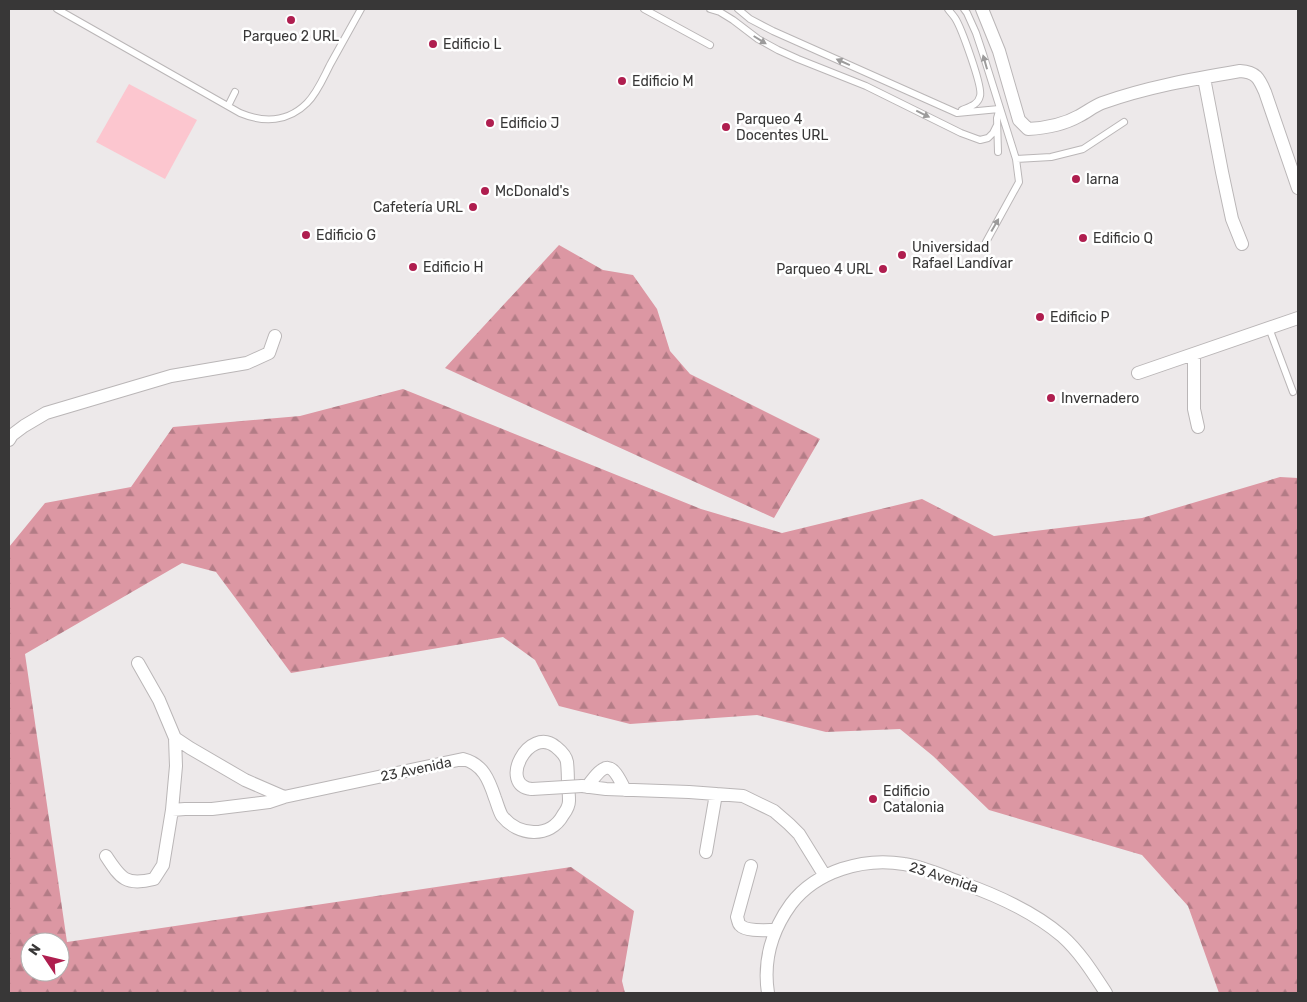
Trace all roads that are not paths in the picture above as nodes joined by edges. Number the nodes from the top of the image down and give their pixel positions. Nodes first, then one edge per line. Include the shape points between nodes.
1 (57, 9) edge
2 (361, 9) edge
3 (644, 9) edge
4 (710, 9) edge
5 (738, 9) edge
6 (948, 9) edge
7 (964, 9) edge
8 (982, 9) edge
9 (710, 45) dead end
10 (872, 75) junction
11 (1204, 78) junction
12 (866, 86) junction
13 (900, 87) junction
14 (235, 92) dead end
15 (894, 99) junction
16 (228, 106) junction
17 (999, 109) junction
18 (986, 110) junction
19 (957, 113) junction
20 (997, 122) junction
21 (1124, 122) dead end
22 (998, 152) dead end
23 (1016, 159) junction
24 (1298, 188) edge
25 (986, 242) dead end
26 (1242, 244) dead end
27 (1298, 318) edge
28 (1269, 328) junction
29 (275, 336) dead end
30 (1194, 354) junction
31 (1138, 373) dead end
32 (1293, 392) dead end
33 (1198, 427) dead end
34 (9, 440) edge
35 (138, 664) dead end
36 (175, 738) junction
37 (585, 786) junction
38 (625, 790) junction
39 (716, 794) junction
40 (284, 798) junction
41 (172, 810) junction
42 (706, 852) dead end
43 (106, 856) dead end
44 (751, 866) dead end
45 (825, 876) junction
46 (776, 930) junction
47 (768, 993) edge
48 (1106, 993) edge

1 - 16 lane
2 - 16 lane via 315,93 302,107 290,115 272,120 249,117
3 - 9 lane
4 -> 12 lane via 798,60
10 -> 5 lane via 773,31
6 - 19 lane via 956,18 979,84 980,96 975,105
17 -> 7 lane via 976,33
8 - 11 street via 999,51 1019,120 1028,128 1065,123 1100,104 1161,86
10 - 12 lane
10 - 13 lane
11 - 24 street via 1240,71 1255,75 1260,81
11 - 26 street via 1232,219
12 - 15 lane
13 - 15 lane
13 - 19 lane
14 - 16 lane
15 -> 20 lane via 980,140 993,133
17 - 18 lane
17 - 20 lane
17 - 23 lane
18 - 19 lane
18 - 20 lane via 994,114
20 - 22 lane
21 - 23 lane via 1083,149 1051,157
25 -> 23 lane via 1019,182
27 - 28 street
28 - 30 street
28 - 32 lane
29 - 34 street via 269,353 247,363 171,376 46,413
30 - 31 street
30 - 33 street via 1194,410
35 - 36 street via 159,700
36 - 40 street via 245,780
36 - 41 street
37 - 38 street, 23 Avenida
37 - 38 street via 598,771 607,768 617,773
37 - 40 street, 23 Avenida, bridge via 532,789 528,789 520,783 517,775 519,759 530,747 541,742 553,745 566,758 569,802 561,819 540,831 516,828 501,815 484,773 472,761 463,759
38 - 39 street, 23 Avenida
39 - 42 street
39 - 45 street, 23 Avenida via 743,796 774,811 800,834
40 - 41 street, 23 Avenida via 212,809
41 - 43 street via 163,865 154,879 130,882 121,876
44 - 46 street via 739,924 750,930
45 - 46 street via 795,899
45 - 48 street, 23 Avenida via 863,864 903,864 990,892 1062,936 1075,948
46 - 47 street via 767,966

